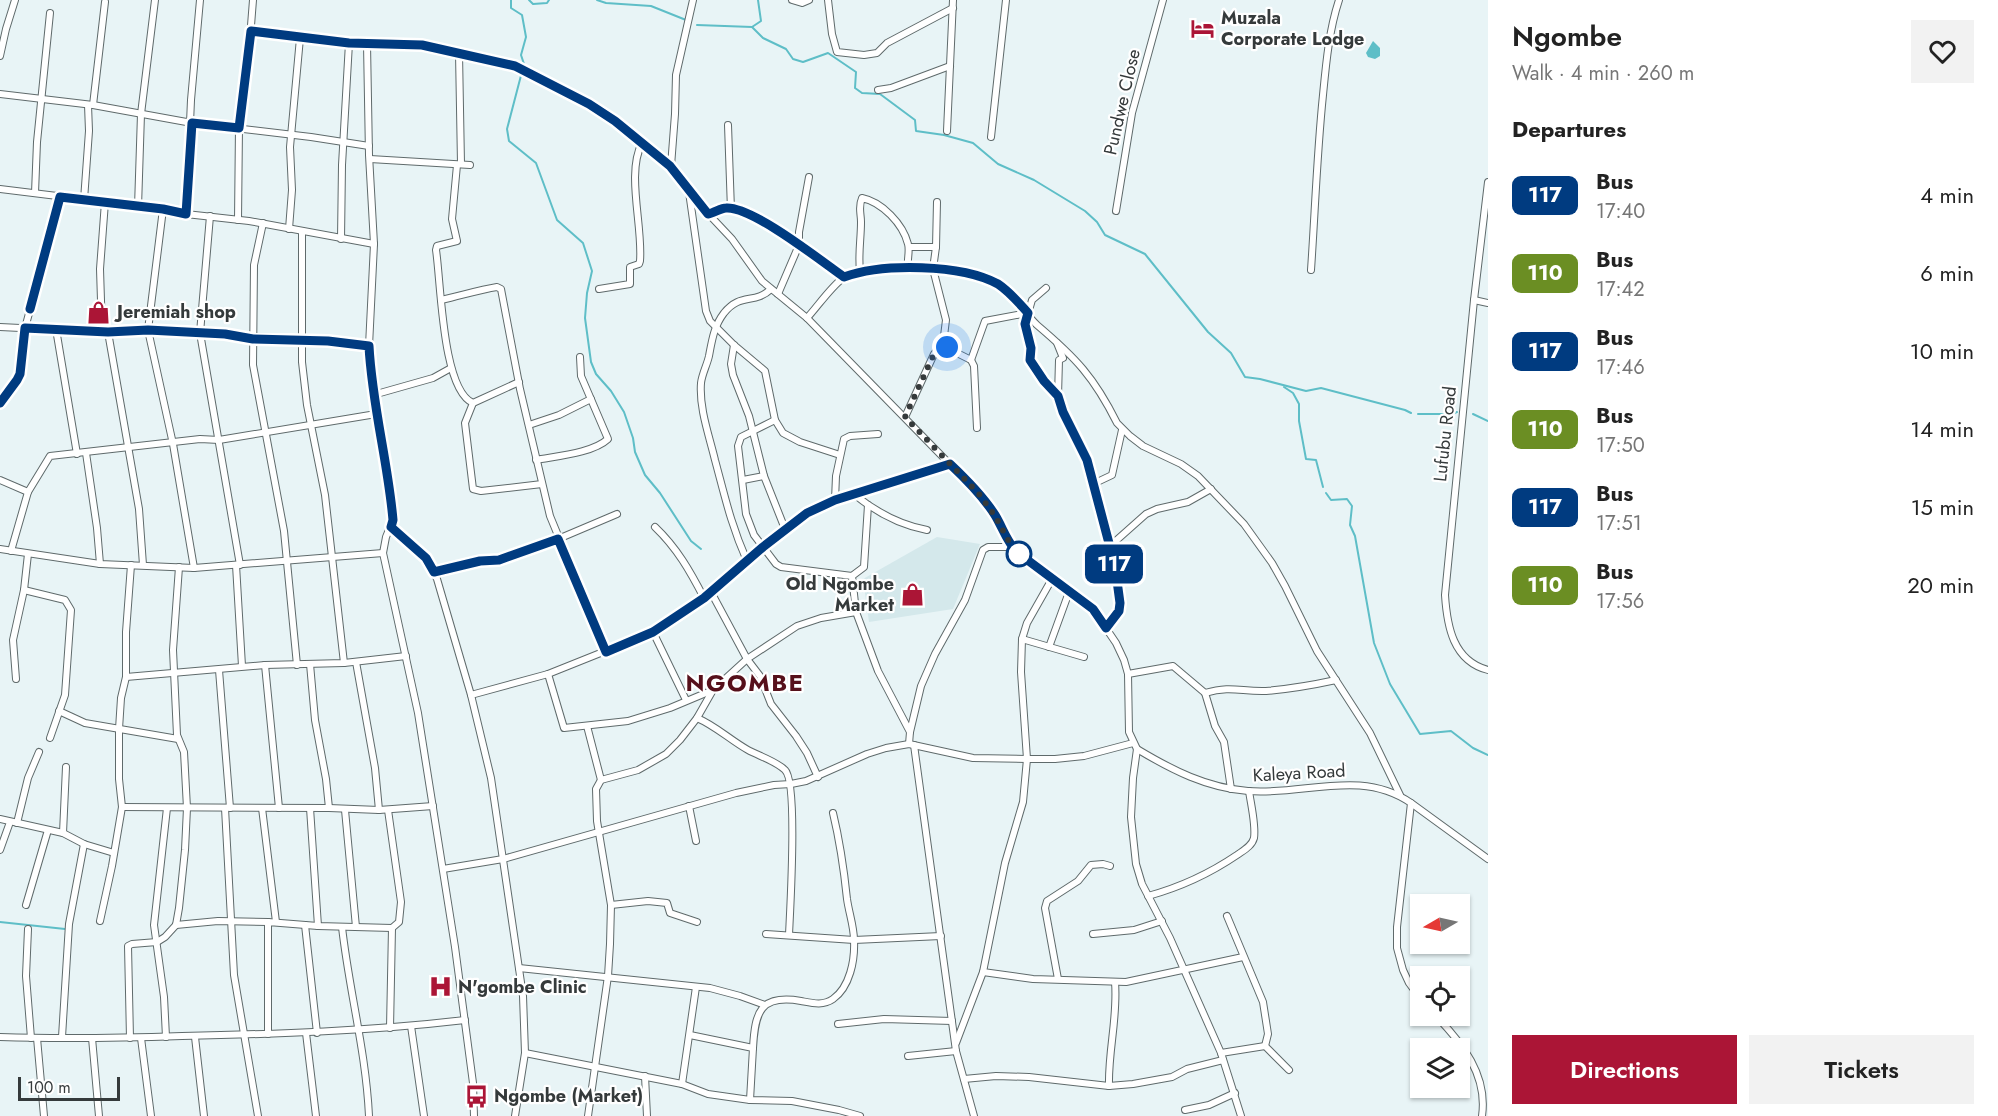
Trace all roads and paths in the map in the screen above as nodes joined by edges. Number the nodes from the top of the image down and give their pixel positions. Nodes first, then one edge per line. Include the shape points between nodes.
1 (15, 0) edge
2 (155, 0) edge
3 (200, 0) edge
4 (253, 0) edge
5 (693, 0) edge
6 (792, 0) edge
7 (809, 0) edge
8 (828, 0) edge
9 (953, 0) edge
10 (1006, 0) edge
11 (1163, 0) edge
12 (1339, 0) edge
13 (105, 2) dead end
14 (953, 8) junction
15 (50, 13) dead end
16 (251, 31) junction
17 (300, 38) junction
18 (349, 43) junction
19 (368, 44) junction
20 (459, 53) junction
21 (0, 56) edge
22 (950, 66) junction
23 (878, 90) dead end
24 (0, 94) edge
25 (41, 99) junction
26 (90, 105) junction
27 (141, 114) junction
28 (192, 123) junction
29 (728, 125) dead end
30 (239, 128) junction
31 (947, 131) dead end
32 (292, 134) junction
33 (991, 137) dead end
34 (343, 141) junction
35 (642, 143) junction
36 (369, 146) junction
37 (370, 159) junction
38 (459, 165) junction
39 (470, 165) dead end
40 (670, 166) junction
41 (809, 177) dead end
42 (1488, 182) edge
43 (0, 189) edge
44 (689, 191) junction
45 (35, 194) junction
46 (60, 197) junction
47 (84, 200) junction
48 (105, 202) junction
49 (937, 202) dead end
50 (138, 207) junction
51 (163, 209) junction
52 (731, 210) junction
53 (1116, 211) dead end
54 (186, 214) junction
55 (708, 214) junction
56 (210, 216) junction
57 (238, 220) junction
58 (263, 223) junction
59 (289, 229) junction
60 (302, 231) junction
61 (341, 239) junction
62 (374, 244) junction
63 (799, 245) junction
64 (909, 247) junction
65 (936, 247) junction
66 (908, 267) junction
67 (933, 269) junction
68 (1311, 270) dead end
69 (860, 271) junction
70 (844, 277) junction
71 (1046, 288) dead end
72 (599, 289) dead end
73 (771, 289) junction
74 (778, 294) junction
75 (441, 300) junction
76 (1474, 300) junction
77 (1488, 303) edge
78 (1028, 313) junction
79 (807, 318) junction
80 (716, 326) junction
81 (0, 327) edge
82 (25, 328) junction
83 (56, 329) junction
84 (148, 330) junction
85 (105, 332) junction
86 (200, 333) junction
87 (253, 339) junction
88 (1056, 340) junction
89 (303, 341) junction
90 (734, 345) junction
91 (941, 345) junction
92 (369, 346) junction
93 (579, 357) dead end
94 (971, 360) junction
95 (451, 368) junction
96 (519, 382) junction
97 (373, 395) junction
98 (1058, 396) junction
99 (591, 399) junction
100 (0, 403) edge
101 (473, 403) junction
102 (376, 414) junction
103 (905, 417) junction
104 (775, 420) junction
105 (311, 424) junction
106 (528, 425) junction
107 (977, 428) dead end
108 (1122, 430) junction
109 (266, 432) junction
110 (753, 433) junction
111 (878, 434) dead end
112 (219, 440) junction
113 (172, 444) junction
114 (128, 448) junction
115 (86, 453) junction
116 (77, 454) junction
117 (840, 455) junction
118 (536, 460) junction
119 (950, 464) junction
120 (764, 476) junction
121 (0, 480) edge
122 (743, 480) junction
123 (542, 484) junction
124 (1093, 484) junction
125 (1211, 489) junction
126 (28, 492) junction
127 (855, 495) junction
128 (835, 500) junction
129 (868, 505) junction
130 (617, 514) dead end
131 (391, 527) junction
132 (655, 527) dead end
133 (785, 529) junction
134 (927, 530) dead end
135 (558, 539) junction
136 (1110, 546) junction
137 (763, 547) junction
138 (1012, 547) junction
139 (0, 549) edge
140 (11, 551) junction
141 (383, 553) junction
142 (28, 554) junction
143 (333, 557) junction
144 (287, 561) junction
145 (747, 561) junction
146 (100, 564) junction
147 (131, 565) junction
148 (143, 565) junction
149 (238, 565) junction
150 (179, 567) junction
151 (194, 568) junction
152 (434, 572) junction
153 (852, 576) junction
154 (1052, 579) junction
155 (24, 591) junction
156 (711, 592) junction
157 (1069, 592) junction
158 (704, 598) junction
159 (856, 612) junction
160 (1106, 628) junction
161 (653, 632) junction
162 (1022, 639) junction
163 (1049, 646) junction
164 (606, 652) junction
165 (406, 656) junction
166 (1084, 657) dead end
167 (747, 659) junction
168 (356, 662) junction
169 (344, 663) junction
170 (310, 664) junction
171 (265, 665) junction
172 (297, 665) junction
173 (242, 666) junction
174 (219, 670) junction
175 (1488, 670) edge
176 (175, 674) junction
177 (548, 674) junction
178 (1128, 674) junction
179 (126, 676) junction
180 (16, 679) dead end
181 (1336, 680) junction
182 (713, 690) junction
183 (1205, 693) junction
184 (471, 695) junction
185 (686, 700) junction
186 (59, 711) junction
187 (697, 718) junction
188 (587, 726) junction
189 (118, 729) junction
190 (910, 732) junction
191 (50, 738) dead end
192 (178, 739) junction
193 (912, 745) junction
194 (1135, 746) junction
195 (39, 752) dead end
196 (1027, 759) junction
197 (66, 767) dead end
198 (818, 777) junction
199 (602, 780) junction
200 (791, 784) junction
201 (1231, 789) junction
202 (1249, 791) junction
203 (1400, 795) junction
204 (1411, 803) junction
205 (433, 806) junction
206 (689, 806) junction
207 (122, 807) junction
208 (167, 808) junction
209 (187, 808) junction
210 (227, 808) junction
211 (262, 808) junction
212 (279, 808) junction
213 (310, 808) junction
214 (329, 808) junction
215 (345, 810) junction
216 (379, 810) junction
217 (388, 810) junction
218 (833, 813) dead end
219 (0, 819) edge
220 (14, 823) junction
221 (48, 830) junction
222 (598, 831) junction
223 (63, 832) junction
224 (696, 841) dead end
225 (84, 844) junction
226 (0, 850) edge
227 (114, 853) junction
228 (503, 859) junction
229 (1488, 859) edge
230 (1110, 866) dead end
231 (443, 869) junction
232 (1148, 896) junction
233 (26, 905) dead end
234 (610, 905) junction
235 (1227, 916) dead end
236 (99, 921) dead end
237 (231, 921) junction
238 (1162, 921) junction
239 (272, 922) junction
240 (697, 922) dead end
241 (176, 925) junction
242 (305, 925) junction
243 (318, 926) junction
244 (342, 927) junction
245 (356, 927) junction
246 (392, 928) junction
247 (28, 929) dead end
248 (766, 934) dead end
249 (1093, 934) dead end
250 (789, 935) junction
251 (941, 936) junction
252 (855, 940) junction
253 (157, 942) junction
254 (1243, 957) junction
255 (519, 968) junction
256 (1184, 970) junction
257 (983, 972) junction
258 (608, 976) junction
259 (1058, 979) junction
260 (1115, 982) junction
261 (1410, 984) edge
262 (696, 987) junction
263 (765, 1005) junction
264 (465, 1020) junction
265 (952, 1021) junction
266 (838, 1024) dead end
267 (411, 1026) junction
268 (1445, 1026) edge
269 (390, 1028) junction
270 (359, 1030) junction
271 (306, 1033) junction
272 (317, 1033) junction
273 (268, 1034) junction
274 (690, 1035) junction
275 (195, 1036) junction
276 (246, 1036) junction
277 (0, 1037) edge
278 (62, 1037) junction
279 (166, 1037) junction
280 (34, 1038) junction
281 (92, 1038) junction
282 (130, 1038) junction
283 (141, 1038) junction
284 (956, 1043) junction
285 (1264, 1046) junction
286 (753, 1048) junction
287 (956, 1051) junction
288 (525, 1053) junction
289 (1221, 1053) junction
290 (908, 1056) dead end
291 (1223, 1060) junction
292 (594, 1067) junction
293 (1289, 1070) dead end
294 (645, 1076) junction
295 (964, 1079) junction
296 (682, 1084) junction
297 (1109, 1086) junction
298 (1235, 1093) junction
299 (750, 1100) junction
300 (1487, 1105) edge
301 (1185, 1110) dead end
302 (44, 1116) edge
303 (99, 1116) edge
304 (151, 1116) edge
305 (204, 1116) edge
306 (258, 1116) edge
307 (316, 1116) edge
308 (369, 1116) edge
309 (424, 1116) edge
310 (474, 1116) edge
311 (515, 1116) edge
312 (588, 1116) edge
313 (646, 1116) edge
314 (860, 1116) edge
315 (974, 1116) edge
316 (1241, 1116) edge
317 (1482, 1116) edge

1 - 21 street
2 - 27 street
3 - 28 street
4 - 16 street
5 - 40 street via 676,75
6 - 7 street
8 - 14 street via 834,44 837,52 847,54 877,53 887,43
9 - 14 street
10 - 33 street
11 - 53 street, Pundwe Close via 1132,113
12 - 68 street via 1325,74
13 - 26 street
14 - 22 street
15 - 25 street
16 - 17 street
16 - 30 street
17 - 18 street
17 - 32 street
18 - 19 street
18 - 34 street
19 - 20 street via 422,45
19 - 36 street
20 - 35 street via 515,66 602,112
20 - 38 street
22 - 23 street
22 - 31 street
24 - 25 street
25 - 26 street
25 - 45 street
26 - 27 street
26 - 47 street
27 - 28 street
27 - 50 street
28 - 30 street
28 - 54 street
29 - 52 street
30 - 32 street
30 - 57 street
32 - 34 street
32 - 59 street
34 - 36 street
34 - 61 street
35 - 40 street
35 - 72 street via 635,170 640,261 630,267 630,284
36 - 37 street
37 - 38 street
37 - 62 street
38 - 39 street
38 - 75 street via 452,219 457,241 436,248
40 - 44 street
41 - 63 street
42 - 76 street, Lufubu Road
43 - 45 street
44 - 55 street
44 - 80 street via 706,311
45 - 46 street
46 - 47 street
46 - 82 street
47 - 48 street
48 - 50 street
48 - 85 street via 100,268
49 - 65 street
50 - 51 street
51 - 54 street
51 - 84 street
52 - 55 street
52 - 63 street via 776,229
54 - 56 street
55 - 73 street
56 - 57 street
56 - 86 street
57 - 58 street
58 - 59 street
58 - 87 street via 254,265
59 - 60 street
60 - 61 street
60 - 89 street
61 - 62 street
62 - 92 street
63 - 70 street
63 - 74 street
64 - 65 street
64 - 66 street
64 - 69 street via 891,216 878,203 862,198
65 - 67 street
66 - 67 street
66 - 69 street
67 - 78 street via 973,274 996,284
67 - 91 street via 946,320
69 - 70 street
70 - 79 street
71 - 78 street via 1032,300
73 - 74 street
73 - 80 street via 758,298 733,303
74 - 79 street
75 - 95 street
75 - 96 street via 469,291 501,289
76 - 77 street
76 - 175 street, Lufubu Road via 1445,595 1448,626 1456,647 1468,660
78 - 88 street
78 - 94 street via 985,321
78 - 98 street via 1025,324 1030,360
79 - 103 street
80 - 90 street
80 - 145 street via 701,381 702,398 728,513
81 - 82 street
82 - 83 street
82 - 100 street via 20,374
83 - 85 street
83 - 116 street
84 - 85 street
84 - 86 street
84 - 113 street
85 - 114 street
86 - 87 street
86 - 112 street
87 - 89 street
87 - 109 street via 253,365
88 - 98 street via 1063,358 1059,360
88 - 108 street via 1088,373
89 - 92 street
89 - 105 street via 302,363
90 - 104 street via 765,371
90 - 110 street via 733,375
91 - 94 street
91 - 103 street
92 - 97 street
93 - 99 street via 581,376
94 - 107 street
95 - 97 street via 433,378
95 - 101 street via 460,389
96 - 101 street
96 - 106 street
97 - 102 street
98 - 124 street via 1087,460
99 - 106 street
99 - 118 street via 606,429 607,440 574,453
101 - 123 street via 465,423 473,489
102 - 105 street
102 - 131 street via 387,465
103 - 119 street
104 - 110 street
104 - 117 street via 790,438
105 - 109 street
105 - 143 street
106 - 118 street
108 - 124 street via 1112,475
108 - 125 street via 1143,446 1181,464
109 - 112 street
109 - 144 street
110 - 120 street
110 - 122 street via 741,437 738,446
111 - 117 street via 846,437
112 - 113 street
112 - 149 street
113 - 114 street
113 - 151 street
114 - 115 street
114 - 148 street via 139,509
115 - 116 street
115 - 146 street
116 - 126 street via 48,457
117 - 128 street
118 - 123 street
119 - 127 street
119 - 138 street via 979,494
120 - 122 street
120 - 133 street
121 - 126 street
122 - 137 street via 746,514
123 - 135 street
124 - 136 street
125 - 136 street via 1188,502 1146,514
125 - 181 street via 1272,563
126 - 140 street
127 - 128 street
127 - 129 street
128 - 133 street
129 - 134 street via 902,524
129 - 153 street via 864,567
130 - 135 street
131 - 141 street
131 - 152 street via 426,558
132 - 158 street via 685,562
133 - 137 street
135 - 152 street via 499,560
135 - 164 street
136 - 160 street via 1120,603 1119,611
137 - 145 street
137 - 153 street via 781,567
138 - 154 street
138 - 190 street via 983,550 965,600 921,686
139 - 140 street
140 - 142 street
141 - 143 street
141 - 165 street
142 - 146 street
142 - 155 street
143 - 144 street
143 - 169 street
144 - 149 street
144 - 172 street
145 - 156 street
146 - 147 street
147 - 148 street
147 - 179 street
148 - 150 street
149 - 151 street
149 - 173 street
150 - 151 street
150 - 176 street via 173,632
152 - 184 street
153 - 159 street
154 - 157 street
154 - 162 street
155 - 180 street via 13,640
155 - 186 street via 65,600 71,610 65,695
156 - 158 street
156 - 167 street
157 - 160 street via 1093,609
157 - 163 street
158 - 161 street
159 - 167 street via 797,626
159 - 190 street via 878,671
160 - 178 street
161 - 164 street
161 - 185 street
162 - 163 street
162 - 196 street
163 - 166 street
164 - 177 street
165 - 168 street
165 - 205 street
167 - 182 street
167 - 198 street
168 - 169 street
168 - 216 street
169 - 170 street
170 - 172 street
170 - 214 street
171 - 172 street
171 - 173 street
171 - 212 street
173 - 174 street
174 - 176 street
174 - 210 street
176 - 179 street
176 - 192 street
177 - 184 street
177 - 188 street via 563,726
178 - 183 street via 1173,666
178 - 194 street via 1129,732
179 - 189 street
181 - 183 street via 1268,691 1229,687
181 - 203 street via 1370,733
182 - 185 street
182 - 187 street
183 - 201 street via 1224,742
184 - 228 street via 491,778
185 - 188 street via 651,715
186 - 189 street via 85,723
186 - 191 street
187 - 199 street via 680,740 655,761
187 - 200 street via 785,770
188 - 199 street
189 - 192 street
189 - 207 street
190 - 193 street
192 - 209 street via 184,747
193 - 196 street via 973,758
193 - 198 street via 867,754
193 - 251 street
194 - 196 street via 1084,756
194 - 201 street, Kaleya Road via 1181,774
194 - 232 street via 1131,817 1136,864
195 - 220 street
196 - 257 street via 1023,802 1005,863
197 - 223 street
198 - 200 street
199 - 222 street via 595,796
200 - 206 street
200 - 250 street
201 - 202 street, Kaleya Road
202 - 203 street, Kaleya Road via 1363,784
202 - 232 street via 1254,831 1250,846 1195,880
203 - 204 street, Kaleya Road
204 - 229 street, Kaleya Road
204 - 261 street via 1397,927 1397,948
205 - 217 street
205 - 231 street
206 - 222 street
206 - 224 street
207 - 208 street
207 - 227 street
208 - 209 street
208 - 253 street via 154,925
209 - 210 street
209 - 241 street
210 - 211 street
210 - 237 street
211 - 212 street
211 - 239 street
212 - 213 street
213 - 214 street
213 - 243 street
214 - 215 street
215 - 216 street
215 - 245 street
216 - 217 street
217 - 246 street via 402,912
218 - 252 street
219 - 220 street
220 - 221 street
220 - 226 street
221 - 223 street
221 - 233 street
222 - 228 street
222 - 234 street
223 - 225 street
225 - 227 street
225 - 278 street via 69,924
227 - 236 street
228 - 231 street
228 - 255 street
230 - 259 street via 1091,865 1078,881 1047,901
231 - 264 street
232 - 238 street
234 - 240 street via 667,903 670,913
234 - 258 street
235 - 254 street
237 - 239 street
237 - 241 street
237 - 276 street via 234,975
238 - 249 street via 1134,930
238 - 256 street
239 - 242 street
239 - 273 street
241 - 253 street
242 - 243 street
242 - 272 street
243 - 244 street
244 - 245 street
244 - 270 street
245 - 246 street
246 - 269 street
247 - 280 street via 26,976
248 - 250 street
250 - 252 street
251 - 252 street
251 - 265 street
252 - 263 street via 850,976 833,999 823,1003 771,1001
253 - 279 street
253 - 282 street via 128,946
254 - 256 street
254 - 285 street via 1263,1002 1268,1034
255 - 258 street
255 - 288 street
256 - 260 street
256 - 289 street
257 - 259 street
257 - 284 street
258 - 262 street
258 - 292 street
259 - 260 street
260 - 297 street
262 - 263 street
262 - 274 street
263 - 286 street via 754,1022
264 - 267 street
264 - 310 street
265 - 266 street via 884,1019
265 - 284 street
267 - 269 street
267 - 309 street
268 - 300 street via 1479,1069
269 - 270 street
270 - 272 street
270 - 308 street
271 - 272 street
271 - 273 street
271 - 307 street
273 - 276 street
274 - 286 street
274 - 296 street
275 - 276 street
275 - 279 street
275 - 305 street
276 - 306 street
277 - 280 street
278 - 280 street
278 - 281 street
279 - 283 street
280 - 302 street
281 - 282 street
281 - 303 street
282 - 283 street
283 - 304 street
284 - 287 street
285 - 289 street
285 - 293 street
286 - 299 street
287 - 290 street
287 - 295 street
288 - 292 street
288 - 311 street
289 - 291 street
291 - 297 street via 1172,1077
291 - 298 street
292 - 294 street
292 - 312 street
294 - 296 street
294 - 313 street
295 - 297 street via 1029,1077
295 - 315 street
296 - 299 street via 708,1094
298 - 301 street
298 - 316 street
299 - 314 street via 792,1101
300 - 317 street

